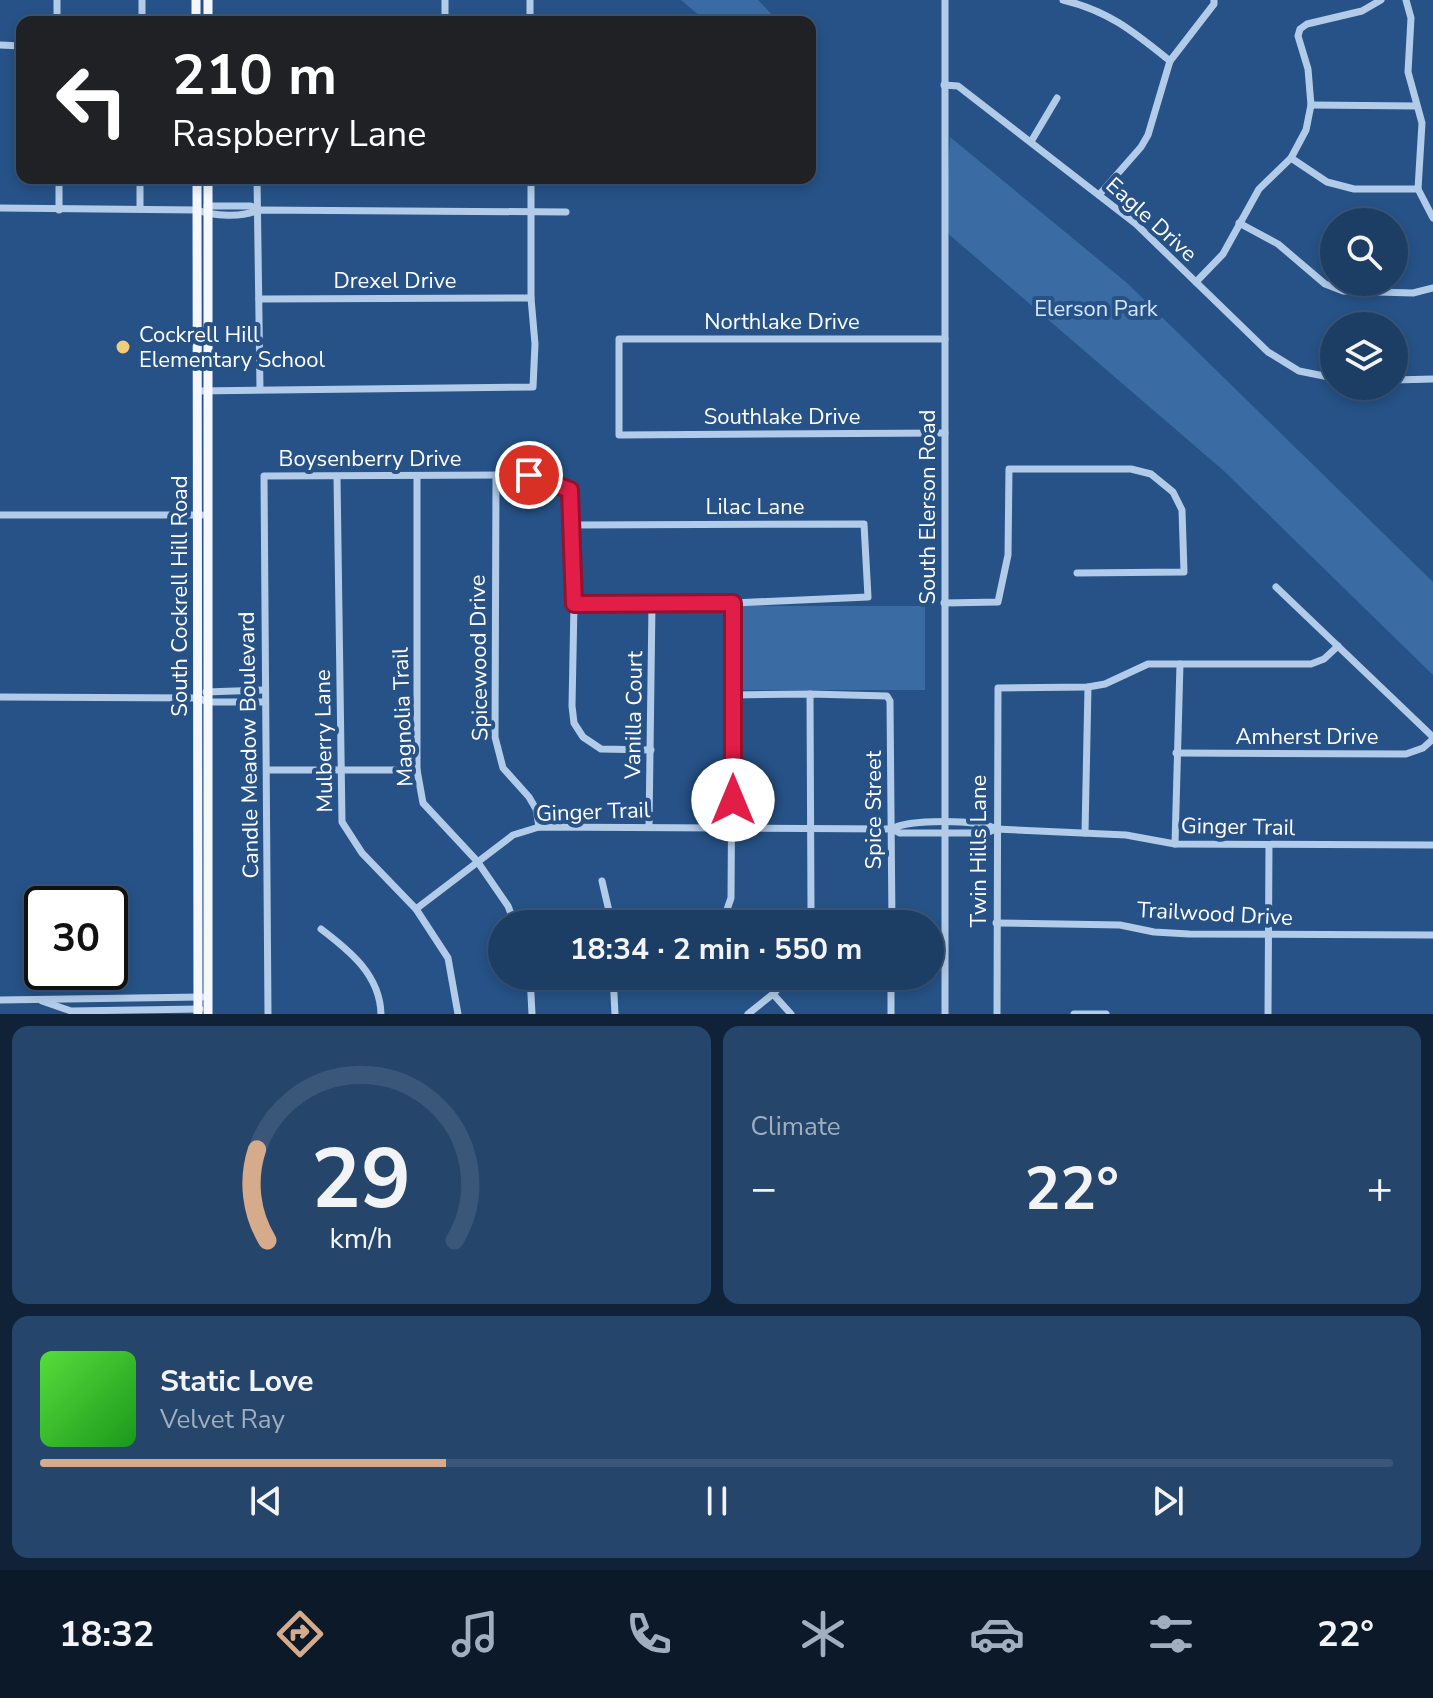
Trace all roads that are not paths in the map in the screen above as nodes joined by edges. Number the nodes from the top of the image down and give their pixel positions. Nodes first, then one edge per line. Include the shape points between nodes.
1 (945, 0) edge
2 (1063, 0) edge
3 (1381, 0) edge
4 (1406, 0) edge
5 (1214, 2) edge
6 (1170, 61) junction
7 (944, 85) junction
8 (1057, 98) dead end
9 (1311, 105) junction
10 (1416, 106) junction
11 (1032, 140) junction
12 (1291, 158) junction
13 (59, 184) edge
14 (140, 184) edge
15 (197, 184) edge
16 (208, 184) edge
17 (257, 184) edge
18 (531, 184) edge
19 (1418, 189) junction
20 (1099, 195) junction
21 (0, 208) edge
22 (140, 209) junction
23 (59, 210) junction
24 (197, 210) junction
25 (208, 210) junction
26 (258, 210) junction
27 (533, 210) junction
28 (566, 212) dead end
29 (1433, 218) edge
30 (1239, 223) junction
31 (1196, 282) junction
32 (1433, 288) edge
33 (531, 298) junction
34 (259, 299) junction
35 (945, 339) junction
36 (1320, 375) edge
37 (1433, 379) edge
38 (1408, 380) edge
39 (260, 389) junction
40 (208, 390) junction
41 (197, 391) junction
42 (945, 433) junction
43 (619, 435) joint
44 (496, 475) junction
45 (264, 476) joint
46 (417, 476) junction
47 (337, 477) junction
48 (0, 515) edge
49 (203, 515) junction
50 (573, 525) junction
51 (1077, 573) dead end
52 (1276, 587) dead end
53 (733, 603) junction
54 (944, 603) junction
55 (574, 604) junction
56 (652, 604) junction
57 (1338, 646) junction
58 (1180, 664) junction
59 (1088, 687) junction
60 (265, 690) junction
61 (810, 694) junction
62 (732, 695) junction
63 (208, 696) junction
64 (0, 697) edge
65 (198, 698) junction
66 (265, 702) junction
67 (1433, 738) edge
68 (651, 750) junction
69 (1176, 753) junction
70 (268, 770) junction
71 (340, 770) junction
72 (417, 770) junction
73 (945, 823) junction
74 (733, 826) junction
75 (539, 827) junction
76 (649, 827) junction
77 (810, 828) junction
78 (892, 829) junction
79 (996, 829) junction
80 (945, 833) junction
81 (1085, 833) junction
82 (1175, 844) junction
83 (1269, 845) junction
84 (1433, 845) edge
85 (203, 860) junction
86 (477, 861) junction
87 (602, 881) dead end
88 (416, 909) junction
89 (510, 910) edge
90 (609, 910) edge
91 (727, 910) edge
92 (809, 910) edge
93 (892, 910) edge
94 (996, 923) junction
95 (321, 929) dead end
96 (1268, 935) junction
97 (1433, 935) edge
98 (531, 990) edge
99 (614, 990) edge
100 (777, 990) edge
101 (891, 990) edge
102 (773, 994) junction
103 (203, 997) junction
104 (36, 999) junction
105 (0, 1000) edge
106 (71, 1012) edge
107 (145, 1012) edge
108 (203, 1012) edge
109 (268, 1014) edge
110 (381, 1014) edge
111 (458, 1014) edge
112 (532, 1014) edge
113 (615, 1014) edge
114 (748, 1014) edge
115 (791, 1014) edge
116 (891, 1014) edge
117 (945, 1014) edge
118 (997, 1014) edge
119 (1074, 1014) edge
120 (1106, 1014) edge
121 (1268, 1014) edge

1 - 7 street, South Elerson Road
2 - 6 street via 1117,20
3 - 9 street via 1300,29
4 - 10 street via 1411,18 1408,72
5 - 6 street
6 - 20 street via 1148,135
7 - 11 street, Eagle Drive via 958,86
7 - 35 street, South Elerson Road
8 - 11 street
9 - 10 street
9 - 12 street via 1306,130
10 - 19 street via 1422,123
11 - 20 street, Eagle Drive
12 - 19 street via 1327,182 1354,189
12 - 30 street via 1259,189
13 - 23 street
14 - 22 street
15 - 24 main road, South Cockrell Hill Road
16 - 25 main road, South Cockrell Hill Road
17 - 26 street
18 - 27 street
19 - 29 street
20 - 31 street, Eagle Drive
21 - 23 street
22 - 23 street
22 - 24 street
24 - 25 street
24 - 41 main road, South Cockrell Hill Road
25 - 26 street
25 - 40 main road, South Cockrell Hill Road
26 - 27 street
26 - 34 street
27 - 28 street
27 - 33 street
30 - 31 street via 1223,254
30 - 32 street via 1343,291 1413,293
31 - 36 street, Eagle Drive via 1268,352 1299,371
33 - 34 street, Drexel Drive
33 - 39 street via 533,387
34 - 39 street
35 - 42 street, South Elerson Road
35 - 43 street, Northlake Drive via 619,339
37 - 38 street
39 - 40 street
40 - 41 street
40 - 49 main road, South Cockrell Hill Road
41 - 49 main road, South Cockrell Hill Road
42 - 43 street, Southlake Drive
42 - 54 street, South Elerson Road
44 - 46 street, Boysenberry Drive
44 - 50 street, Boysenberry Drive via 529,475 570,490
44 - 75 street, Spicewood Drive via 495,737 503,768 529,797
45 - 47 street, Boysenberry Drive
45 - 60 street, Candle Meadow Boulevard
46 - 47 street, Boysenberry Drive
46 - 72 street, Magnolia Trail
47 - 71 street, Mulberry Lane
48 - 49 street
49 - 63 main road, South Cockrell Hill Road
49 - 65 main road, South Cockrell Hill Road
50 - 53 street, Lilac Lane via 864,524 868,597
50 - 55 street
51 - 54 street via 1184,572 1182,510 1167,486 1151,474 1131,469 1009,469 1008,555 998,602
52 - 57 street
53 - 56 street
53 - 62 street
54 - 73 street, South Elerson Road
55 - 56 street
55 - 68 street via 574,723 601,749
56 - 68 street, Vanilla Court
57 - 58 street via 1311,664
57 - 67 street
58 - 59 street via 1148,664
58 - 69 street
59 - 79 street, Twin Hills Lane via 998,688
59 - 81 street
60 - 63 street
60 - 66 street, Candle Meadow Boulevard
61 - 62 street
61 - 77 street
61 - 78 street, Spice Street via 887,696
62 - 74 street
63 - 65 street
63 - 66 street
63 - 85 main road, South Cockrell Hill Road
64 - 65 street
65 - 85 main road, South Cockrell Hill Road
66 - 70 street, Candle Meadow Boulevard
67 - 69 street, Amherst Drive via 1406,754
68 - 76 street, Vanilla Court
69 - 82 street
70 - 71 street
70 - 109 street, Candle Meadow Boulevard
71 - 72 street
71 - 88 street, Mulberry Lane via 342,822 362,853
72 - 86 street, Magnolia Trail via 423,803
73 - 78 street, Ginger Trail via 900,824
73 - 79 street, Ginger Trail via 987,823
73 - 80 street, South Elerson Road
74 - 76 street, Ginger Trail
74 - 77 street, Ginger Trail
74 - 91 street
75 - 76 street, Ginger Trail
75 - 86 street, Ginger Trail via 513,835
77 - 78 street, Ginger Trail
77 - 92 street
78 - 80 street, Ginger Trail
78 - 93 street, Spice Street
79 - 80 street, Ginger Trail
79 - 81 street, Ginger Trail
79 - 94 street, Twin Hills Lane
80 - 117 street, South Elerson Road
81 - 82 street, Ginger Trail
82 - 83 street, Ginger Trail
83 - 84 street, Ginger Trail
83 - 96 street
85 - 103 main road, South Cockrell Hill Road
86 - 88 street, Ginger Trail
86 - 89 street, Magnolia Trail
87 - 90 street
88 - 111 street, Mulberry Lane via 448,958
94 - 96 street, Trailwood Drive
94 - 118 street, Twin Hills Lane
95 - 110 street via 355,954 381,996
96 - 97 street, Trailwood Drive
96 - 121 street
98 - 112 street
99 - 113 street
100 - 102 street
101 - 116 street
102 - 114 street
102 - 115 street
103 - 104 street
103 - 108 main road, South Cockrell Hill Road
104 - 105 street
104 - 106 street
106 - 107 street
107 - 108 street
119 - 120 street

